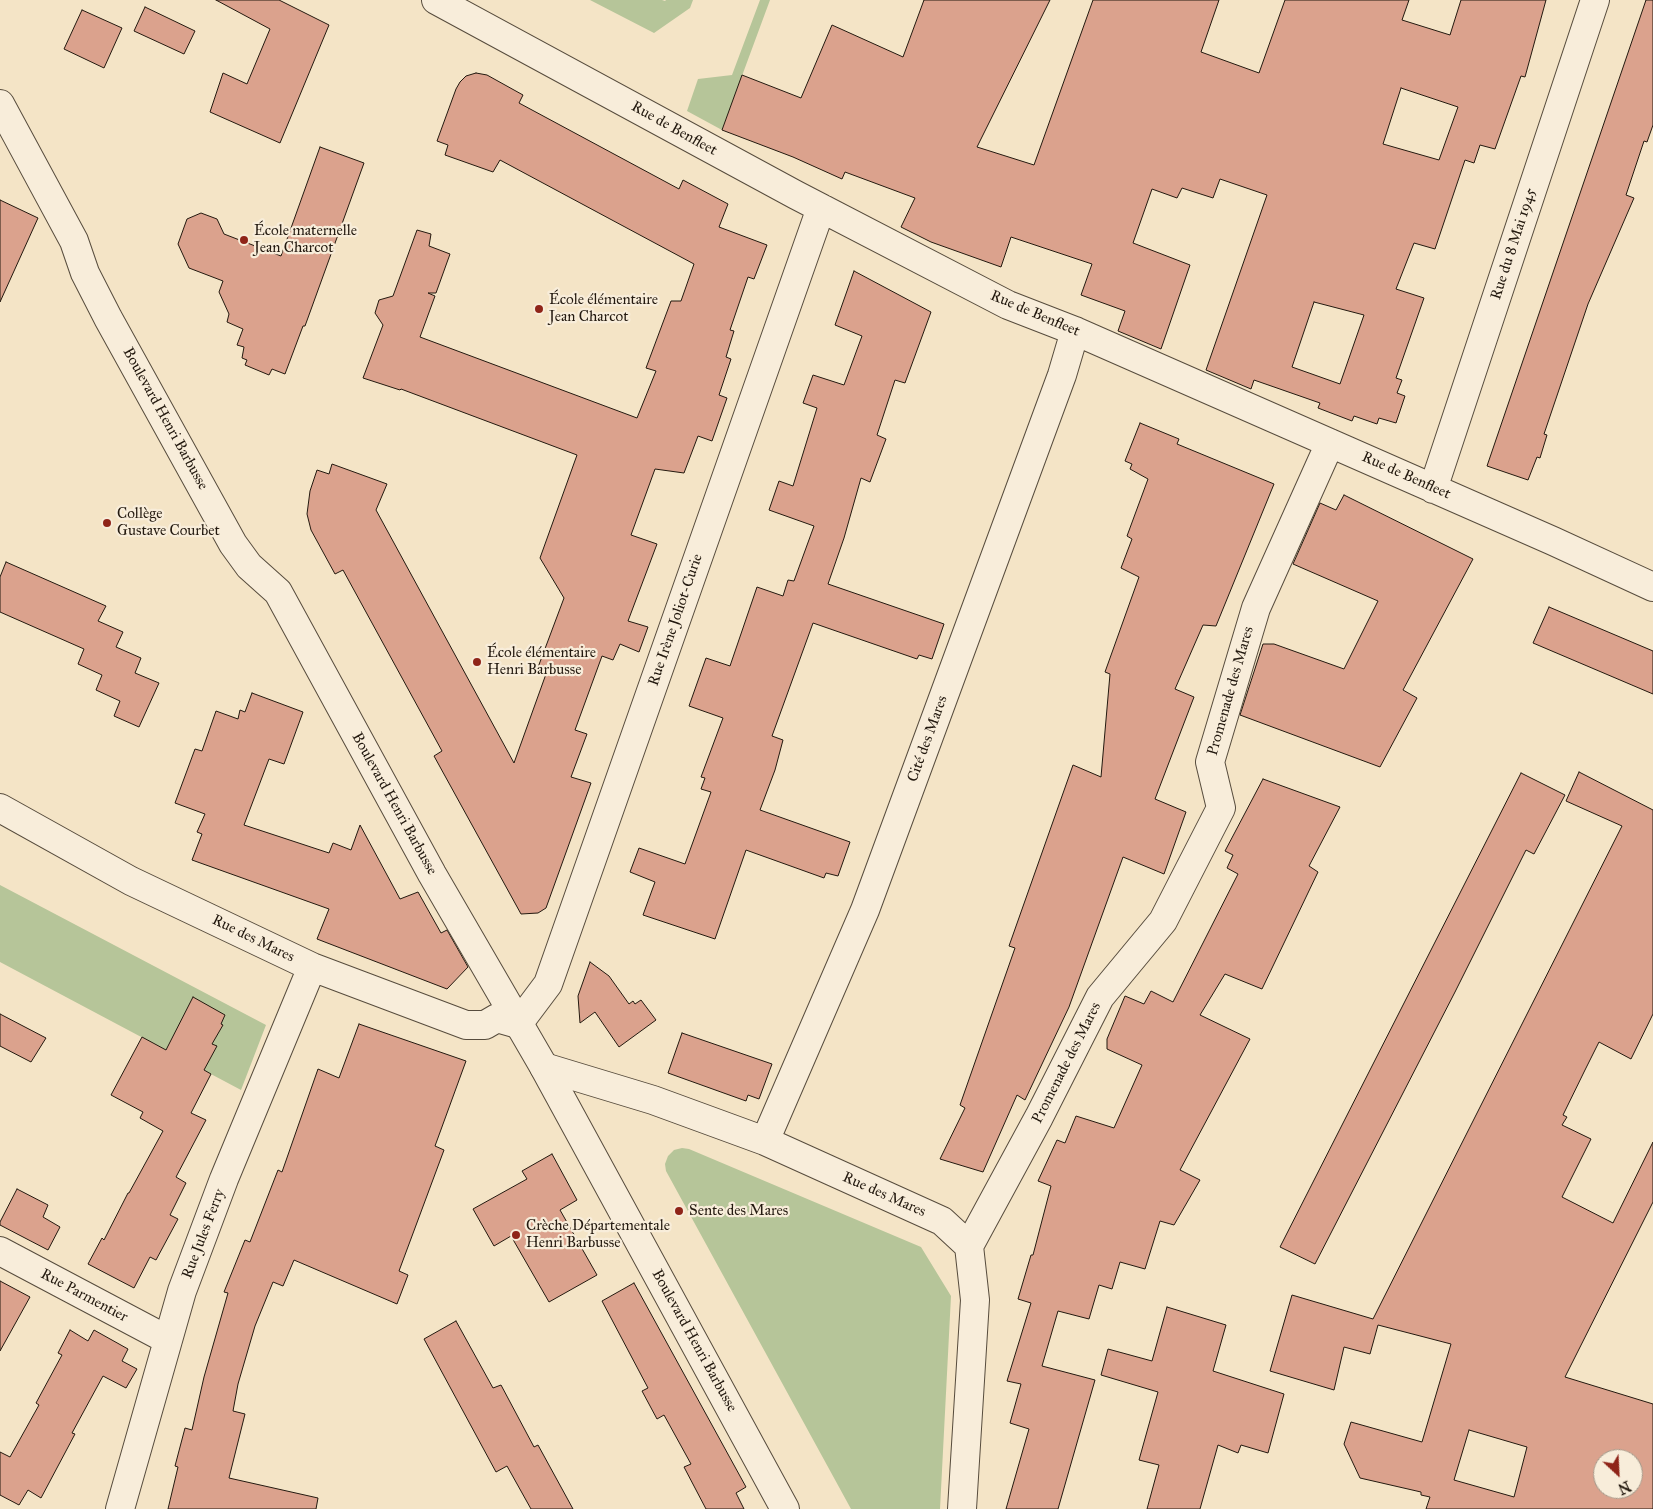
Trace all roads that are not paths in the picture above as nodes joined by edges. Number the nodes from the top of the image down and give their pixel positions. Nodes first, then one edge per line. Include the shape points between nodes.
1 (436, 0) edge
2 (1595, 0) edge
3 (0, 104) edge
4 (821, 208) junction
5 (1075, 331) junction
6 (1330, 443) junction
7 (1433, 488) junction
8 (1653, 587) edge
9 (0, 808) edge
10 (312, 967) junction
11 (518, 1024) junction
12 (544, 1068) junction
13 (765, 1141) junction
14 (969, 1246) junction
15 (0, 1251) edge
16 (168, 1340) junction
17 (120, 1509) edge
18 (785, 1509) edge
19 (962, 1509) edge

1 - 4 street, Rue de Benfleet
2 - 7 street, Rue du 8 Mai 1945
3 - 11 street, Boulevard Henri Barbusse via 74,241 85,273 108,318 233,544 249,566 278,592
4 - 5 street, Rue de Benfleet via 1008,304
4 - 11 street, Rue Irène Joliot-Curie via 548,984
5 - 6 street, Rue de Benfleet
5 - 13 street, Cité des Mares via 1062,375 865,910
6 - 7 street, Rue de Benfleet
6 - 14 street, Promenade des Mares via 1256,608 1210,762 1221,808 1163,921 1100,997
7 - 8 street, Rue de Benfleet
9 - 10 street, Rue des Mares via 131,881
10 - 11 street, Rue des Mares via 466,1026 485,1025 497,1018
10 - 16 street, Rue Jules Ferry via 224,1179 182,1290
11 - 12 street, Boulevard Henri Barbusse
12 - 13 street, Rue des Mares via 653,1100
12 - 18 street, Boulevard Henri Barbusse
13 - 14 street, Rue des Mares via 942,1221
14 - 19 street via 975,1300
15 - 16 street, Rue Parmentier
16 - 17 street, Rue Jules Ferry

